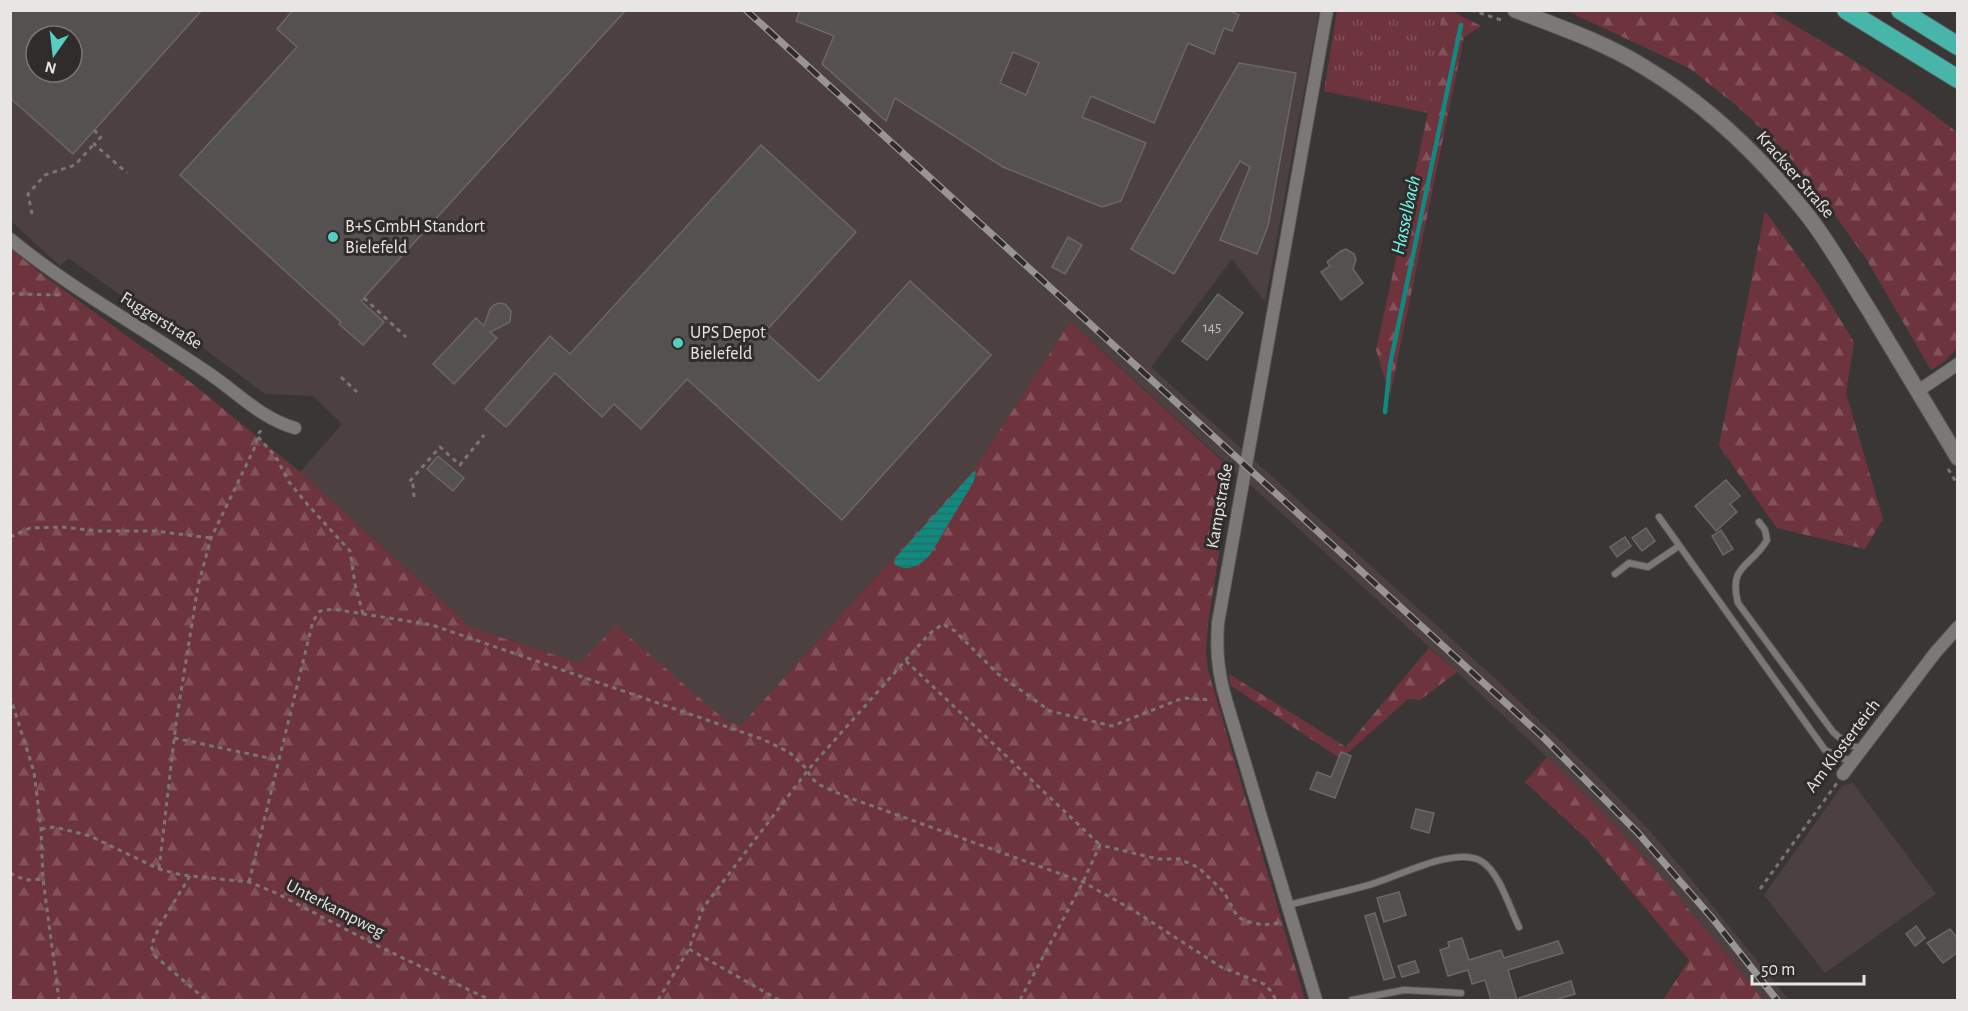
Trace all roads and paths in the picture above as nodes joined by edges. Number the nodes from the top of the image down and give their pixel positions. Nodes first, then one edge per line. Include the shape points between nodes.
1 (1328, 10) edge
2 (1471, 10) edge
3 (1846, 10) edge
4 (1900, 10) edge
5 (1514, 17) edge
6 (1958, 46) edge
7 (1914, 52) junction
8 (1958, 79) edge
9 (1958, 90) edge
10 (94, 130) dead end
11 (94, 144) junction
12 (127, 173) dead end
13 (32, 214) dead end
14 (10, 239) edge
15 (10, 292) edge
16 (87, 295) junction
17 (364, 298) dead end
18 (406, 337) dead end
19 (1958, 364) edge
20 (341, 377) dead end
21 (1918, 391) junction
22 (357, 392) dead end
23 (295, 428) dead end
24 (484, 435) dead end
25 (1958, 458) edge
26 (414, 497) dead end
27 (1659, 518) dead end
28 (1759, 522) dead end
29 (10, 537) edge
30 (211, 538) junction
31 (1679, 546) junction
32 (1615, 574) dead end
33 (363, 614) junction
34 (1958, 627) edge
35 (906, 661) junction
36 (10, 696) edge
37 (1226, 700) junction
38 (174, 738) junction
39 (1863, 749) junction
40 (278, 760) junction
41 (1853, 761) junction
42 (808, 770) junction
43 (1844, 774) joint
44 (41, 829) junction
45 (1100, 845) junction
46 (159, 869) junction
47 (10, 873) edge
48 (190, 876) junction
49 (43, 879) junction
50 (249, 882) junction
51 (1083, 882) junction
52 (1760, 889) dead end
53 (1288, 905) junction
54 (1292, 921) junction
55 (1519, 927) dead end
56 (689, 949) junction
57 (1461, 993) dead end
58 (59, 1000) edge
59 (206, 1000) edge
60 (490, 1000) edge
61 (658, 1000) edge
62 (779, 1000) edge
63 (1020, 1000) edge
64 (1276, 1000) edge
65 (1316, 1000) edge
66 (1352, 1000) edge

1 - 37 street, Kampstraße via 1218,623 1216,650
2 - 5 path
3 - 7 highway
4 - 6 highway
5 - 21 street, Krackser Straße via 1601,44 1643,66 1715,118 1748,148 1806,213 1832,250
7 - 8 highway
7 - 9 highway
10 - 11 path via 101,136
11 - 12 path
11 - 13 path via 75,165 45,175 28,194
14 - 16 street, Fuggerstraße
15 - 16 path
16 - 23 street, Fuggerstraße via 207,371 267,417
17 - 18 path
19 - 21 street
20 - 22 path
21 - 25 street, Krackser Straße
24 - 26 path via 460,465 440,447 409,482
27 - 31 lane
28 - 39 lane via 1767,540 1736,577 1738,603 1833,732 1847,744
29 - 30 path via 30,528 62,527
30 - 33 path via 259,435 308,505 350,551
30 - 38 path via 198,586
31 - 32 lane via 1648,567 1629,563
31 - 41 lane via 1826,750
33 - 40 path via 333,609 320,611 313,621
33 - 42 path via 432,625 762,739 789,752
34 - 39 street, Am Klosterteich
35 - 37 path via 943,624 956,631 998,674 1050,711 1112,726 1183,698
35 - 42 path
35 - 45 path
36 - 44 path via 34,772
37 - 53 street, Kampstraße
38 - 40 path
38 - 46 path
39 - 41 street, Am Klosterteich
40 - 50 path
41 - 43 street, Am Klosterteich
42 - 51 path via 820,785 842,795
42 - 56 path via 703,908
43 - 52 path, Am Klosterteich
44 - 46 path, Unterkampweg via 55,827 90,836
44 - 49 path
45 - 51 path
45 - 54 path via 1158,859 1179,858 1198,867 1224,892 1237,916 1245,921 1263,925
46 - 48 path, Unterkampweg
47 - 49 path via 25,880
48 - 50 path, Unterkampweg
48 - 59 path via 151,946 155,956
49 - 58 path
50 - 60 path, Unterkampweg
51 - 63 path
51 - 64 path via 1221,967 1264,984
53 - 54 street, Kampstraße
53 - 55 lane via 1373,884 1430,863 1468,857 1480,859 1492,868
54 - 65 street, Kampstraße
56 - 61 path
56 - 62 path
57 - 66 lane via 1404,990

